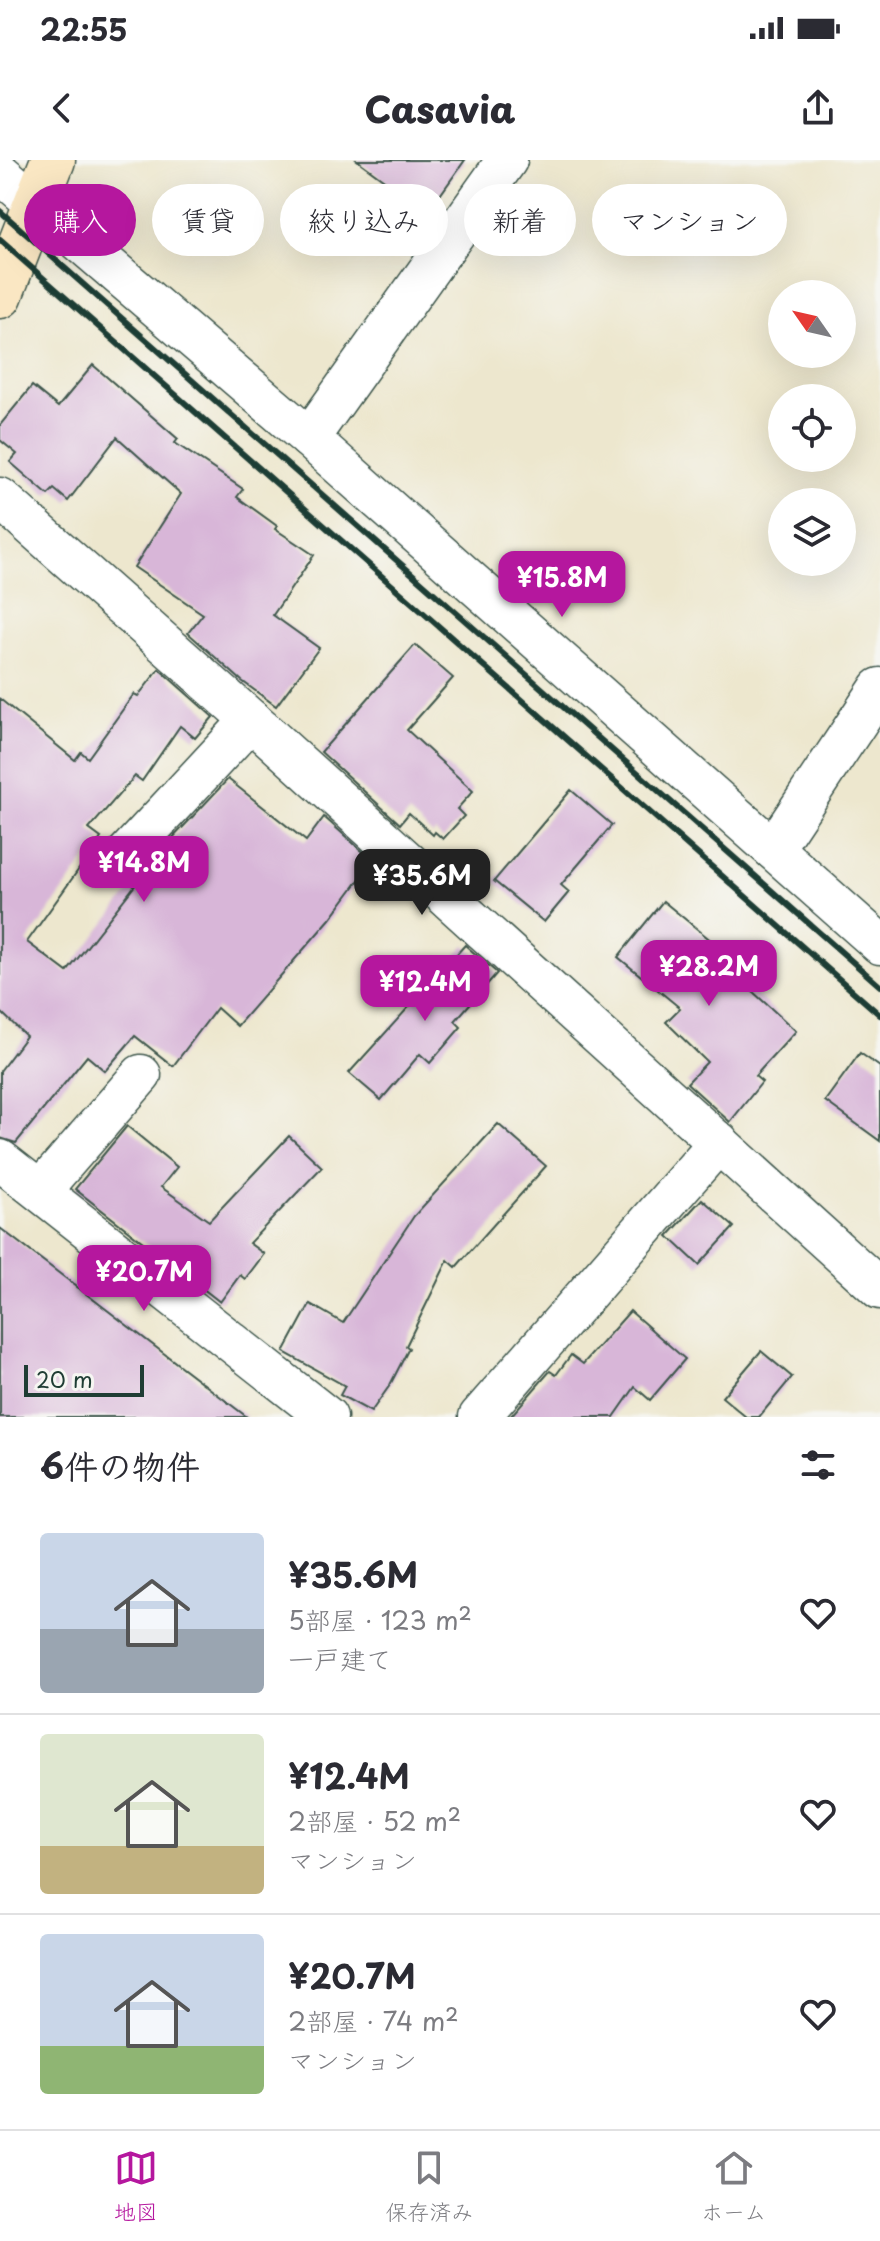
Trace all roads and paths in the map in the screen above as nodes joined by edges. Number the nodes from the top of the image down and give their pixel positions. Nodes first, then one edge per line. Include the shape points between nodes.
1 (53, 160) edge
2 (507, 160) edge
3 (0, 173) edge
4 (44, 184) edge
5 (24, 194) edge
6 (24, 235) edge
7 (96, 256) edge
8 (0, 296) edge
9 (309, 438) junction
10 (0, 498) edge
11 (880, 688) edge
12 (251, 720) junction
13 (773, 849) junction
14 (119, 862) dead end
15 (880, 944) edge
16 (141, 1075) dead end
17 (719, 1142) junction
18 (0, 1160) edge
19 (41, 1190) junction
20 (880, 1289) edge
21 (327, 1417) edge
22 (479, 1417) edge

1 - 4 main road
2 - 9 street
3 - 5 street
6 - 8 main road
7 - 9 street
9 - 13 street
10 - 12 street
11 - 13 street
12 - 14 street
12 - 17 street
13 - 15 street
16 - 19 street
17 - 20 street
17 - 22 street
18 - 19 street
19 - 21 street

